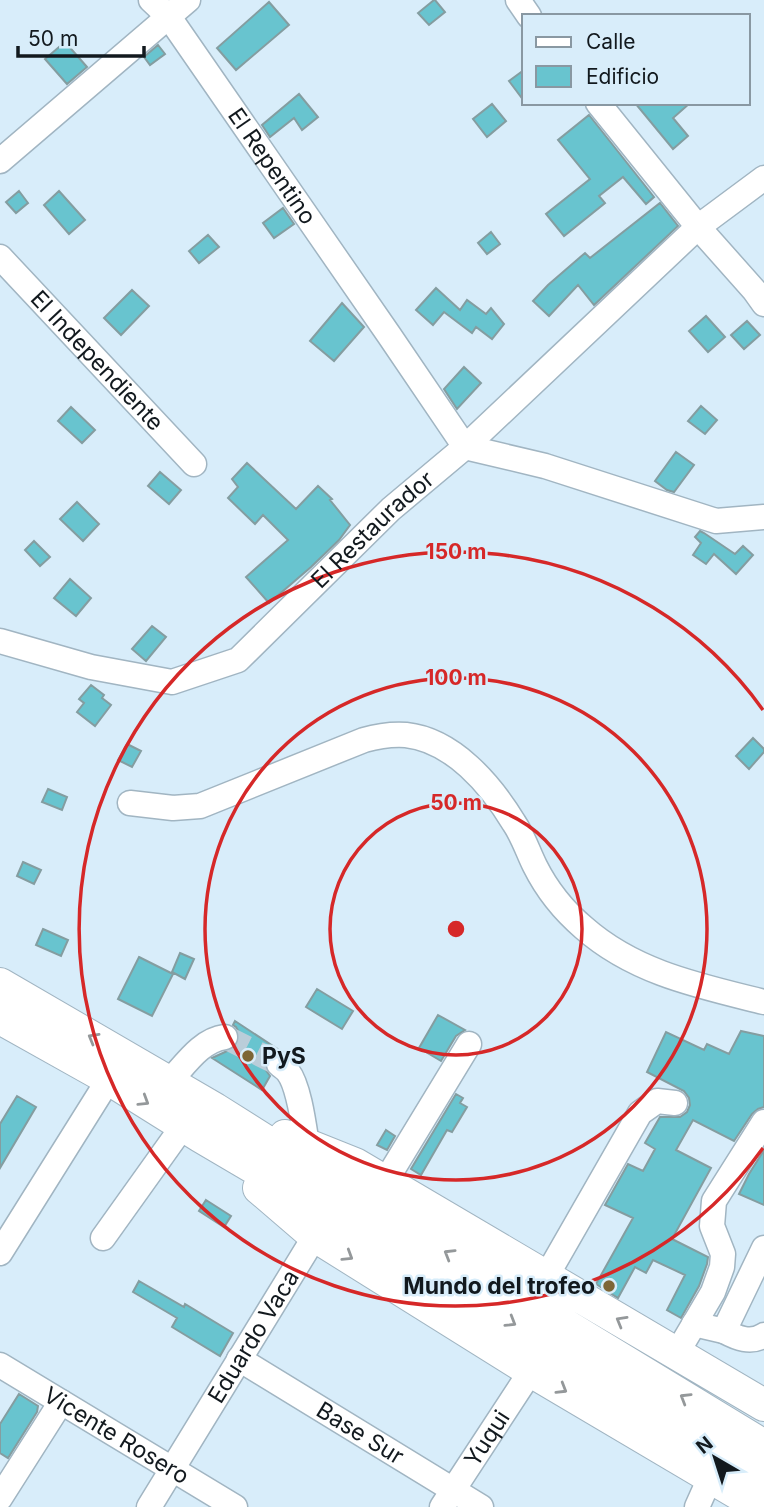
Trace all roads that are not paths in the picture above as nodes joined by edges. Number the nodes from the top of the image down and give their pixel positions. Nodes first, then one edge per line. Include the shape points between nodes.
1 (151, 0) edge
2 (188, 0) edge
3 (169, 17) junction
4 (600, 105) edge
5 (0, 161) edge
6 (764, 178) edge
7 (698, 227) junction
8 (0, 257) edge
9 (764, 304) edge
10 (465, 447) junction
11 (194, 464) dead end
12 (764, 517) edge
13 (0, 641) edge
14 (130, 803) dead end
15 (0, 984) edge
16 (764, 1002) edge
17 (0, 1018) edge
18 (225, 1037) dead end
19 (470, 1044) dead end
20 (279, 1064) tunnel mouth
21 (119, 1069) junction
22 (169, 1082) junction
23 (675, 1103) dead end
24 (215, 1109) junction
25 (764, 1122) edge
26 (192, 1131) junction
27 (307, 1145) junction
28 (385, 1182) junction
29 (335, 1200) junction
30 (7, 1225) edge
31 (103, 1238) dead end
32 (764, 1248) edge
33 (0, 1253) edge
34 (546, 1277) junction
35 (694, 1324) junction
36 (724, 1331) junction
37 (764, 1335) edge
38 (677, 1353) junction
39 (239, 1359) junction
40 (0, 1365) edge
41 (531, 1371) junction
42 (61, 1402) junction
43 (764, 1405) edge
44 (764, 1447) edge
45 (172, 1469) junction
46 (764, 1476) edge
47 (710, 1478) junction
48 (448, 1498) edge
49 (0, 1499) edge
50 (149, 1507) edge
51 (235, 1507) edge
52 (481, 1507) edge
53 (697, 1507) edge
54 (761, 1507) edge

1 - 3 street, El Repentino
2 - 3 street
3 - 5 street
3 - 10 street, El Repentino
4 - 7 street
6 - 7 street, El Restaurador
7 - 9 street
7 - 10 street, El Restaurador
8 - 11 street, El Independiente
10 - 12 street via 545,466 716,520
10 - 13 street, El Restaurador via 391,509 238,660 172,682 91,667
14 - 16 street via 200,806 364,740 418,737 458,759 491,790 516,825 544,883 599,941 660,973
21 -> 15 main road
17 - 21 main road
18 - 22 street via 207,1042
19 - 28 street
20 - 27 street via 294,1085
21 - 22 main road
21 -> 26 main road
21 - 30 street
22 - 24 main road
23 - 34 street via 657,1101 640,1113
24 - 27 main road
24 - 29 main road
25 - 35 street via 715,1201 712,1226 723,1254 722,1267
26 - 29 main road
26 - 31 street
27 - 29 main road
28 - 29 main road
28 - 34 main road
29 - 39 street, Eduardo Vaca
29 -> 41 main road
44 -> 29 main road
29 -> 46 main road
30 - 33 street
32 - 36 street
38 -> 34 main road
35 - 36 street
35 - 38 street
36 - 37 street via 745,1340
38 - 43 main road
39 - 45 street, Eduardo Vaca
39 - 48 street, Base Sur
40 - 42 street, Vicente Rosero
41 -> 47 main road
41 - 48 street, Yuqui
42 - 45 street, Vicente Rosero
42 - 49 street
45 - 50 street, Eduardo Vaca
45 - 51 street, Vicente Rosero
47 - 53 street
47 - 54 main road
48 - 52 street, Base Sur

